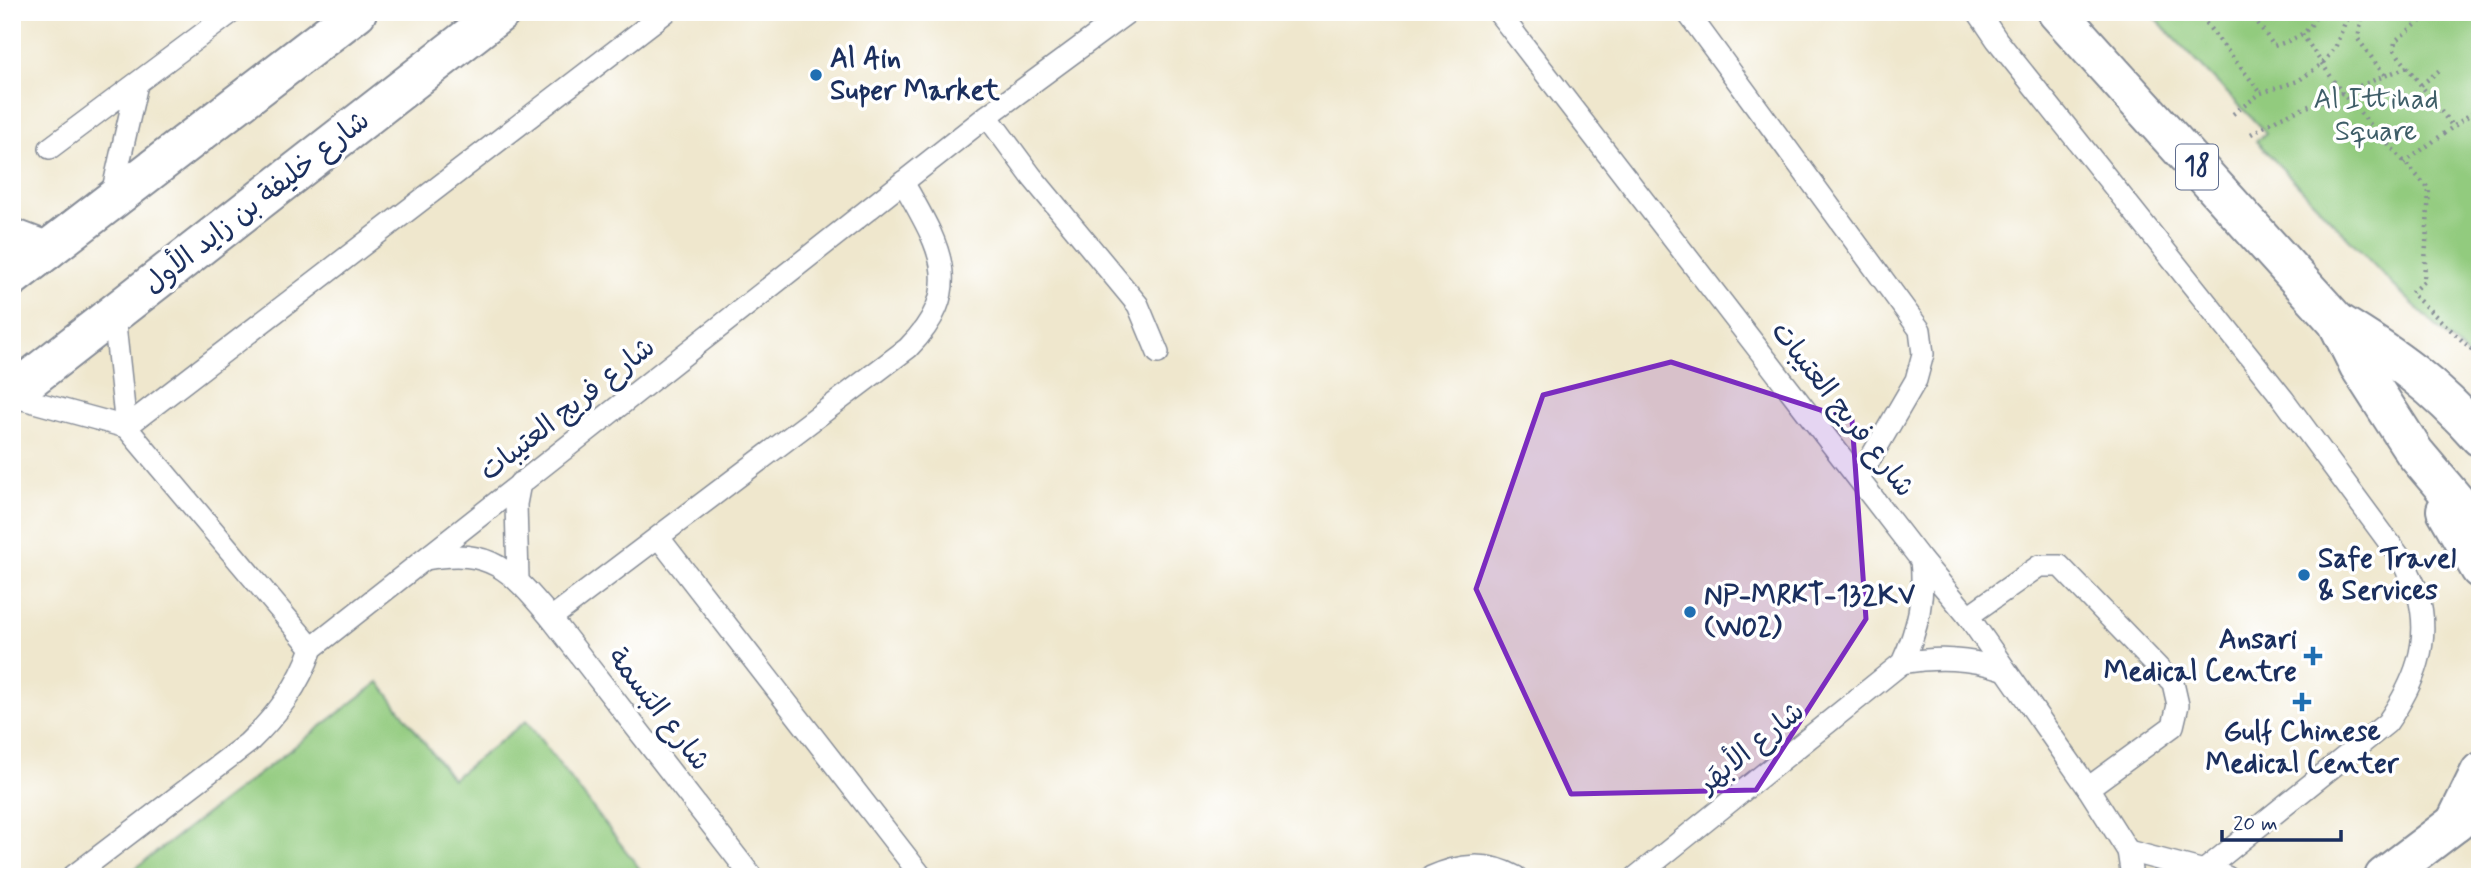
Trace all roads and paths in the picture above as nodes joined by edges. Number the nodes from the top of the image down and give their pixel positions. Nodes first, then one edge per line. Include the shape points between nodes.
1 (232, 12) edge
2 (357, 12) edge
3 (501, 12) edge
4 (666, 12) edge
5 (1128, 12) edge
6 (1687, 12) edge
7 (1978, 12) edge
8 (2057, 12) edge
9 (2197, 12) edge
10 (2250, 12) edge
11 (2317, 12) edge
12 (2362, 12) edge
13 (2432, 12) edge
14 (1501, 13) edge
15 (2302, 34) junction
16 (2322, 64) junction
17 (2407, 67) junction
18 (2441, 69) dead end
19 (2385, 76) junction
20 (137, 84) junction
21 (2421, 85) junction
22 (2261, 93) junction
23 (2342, 93) junction
24 (2480, 107) edge
25 (2233, 114) dead end
26 (987, 116) junction
27 (2453, 127) junction
28 (2251, 134) dead end
29 (50, 148) dead end
30 (2404, 163) junction
31 (903, 182) junction
32 (111, 201) junction
33 (29, 244) edge
34 (12, 277) edge
35 (114, 316) junction
36 (2337, 323) junction
37 (1158, 353) dead end
38 (2480, 357) edge
39 (12, 395) edge
40 (2473, 424) edge
41 (126, 426) junction
42 (2415, 453) junction
43 (1859, 478) junction
44 (520, 484) junction
45 (2480, 530) edge
46 (659, 538) junction
47 (423, 560) junction
48 (1921, 560) junction
49 (2480, 569) edge
50 (518, 579) junction
51 (1968, 616) junction
52 (551, 618) junction
53 (312, 648) junction
54 (1902, 663) junction
55 (2003, 669) junction
56 (2480, 772) edge
57 (2088, 788) junction
58 (2467, 814) edge
59 (2128, 851) junction
60 (1645, 874) edge
61 (2199, 874) edge
62 (72, 877) edge
63 (752, 877) edge
64 (922, 877) edge
65 (1431, 877) edge
66 (1516, 877) edge
67 (2132, 877) edge
68 (2227, 877) edge
69 (2384, 877) edge

1 - 20 lane
2 - 32 main road
3 - 35 main road, شارع خليفة بن زايد الأول
4 - 41 lane
5 - 26 lane, شارع فريج العتيبات
6 - 43 lane via 1920,330 1923,354 1916,380
7 - 61 lane via 2284,400 2405,564 2418,595 2423,629 2419,663 2407,695 2387,723
8 - 36 main road, 18
9 - 22 path
10 - 15 path via 2274,46
11 - 15 path via 2313,26
12 - 16 path via 2346,20 2335,48
12 - 19 path via 2358,39
13 - 17 path via 2395,41 2394,50
14 - 43 lane, شارع فريج العتيبات
15 - 16 path
16 - 22 path via 2298,81
16 - 23 path
17 - 19 path
17 - 21 path
18 - 21 path
19 - 23 path
20 - 29 lane
20 - 32 lane
21 - 27 path
22 - 25 path
23 - 28 path
23 - 30 path
24 - 27 path
26 - 31 lane, شارع فريج العتيبات
26 - 37 lane via 1138,305
27 - 30 path
30 - 38 path via 2428,189 2424,281 2411,293
31 - 44 lane, شارع فريج العتيبات
31 - 46 lane via 940,254 944,279 924,332
32 - 33 main road
33 - 34 main road
35 - 39 main road, شارع خليفة بن زايد الأول
35 - 41 lane
36 - 40 main road, 18 via 2422,378
36 - 42 main road, 18
39 - 41 lane
41 - 53 lane
42 - 45 main road, 18
42 - 49 main road
43 - 48 lane, شارع فريج العتيبات
44 - 47 lane, شارع فريج العتيبات
44 - 50 lane via 516,504
46 - 52 lane
46 - 64 lane
47 - 50 lane, شارع البَسمة via 473,556
47 - 53 lane, شارع فريج العتيبات
48 - 51 lane, شارع فريج العتيبات
48 - 54 lane, شارع الأبهَر via 1921,607
50 - 52 lane, شارع البَسمة
51 - 55 lane, شارع فريج العتيبات
51 - 57 lane via 2039,566 2060,566 2173,683 2178,705 2173,726
52 - 63 lane, شارع البَسمة
53 - 62 lane, شارع فريج العتيبات via 289,696 248,743
54 - 55 lane via 1955,658
54 - 60 lane, شارع الأبهَر
55 - 57 lane, شارع فريج العتيبات
56 - 58 main road
57 - 59 lane, شارع فريج العتيبات
58 - 69 main road
59 - 61 lane
59 - 67 lane, شارع فريج العتيبات
61 - 68 lane
65 - 66 lane via 1472,864

